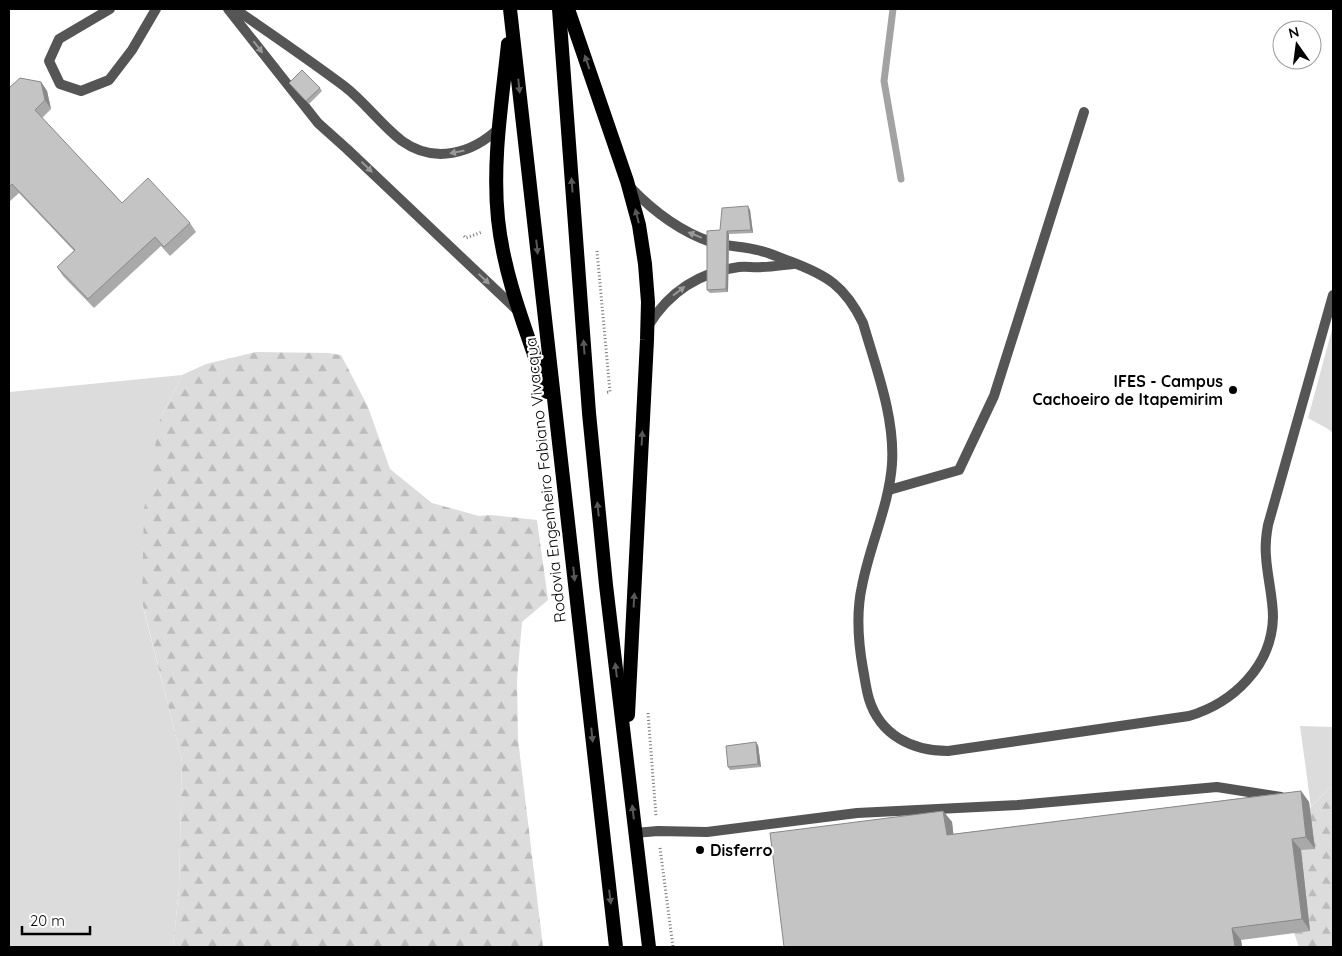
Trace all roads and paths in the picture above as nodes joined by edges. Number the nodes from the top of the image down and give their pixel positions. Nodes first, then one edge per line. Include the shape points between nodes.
1 (110, 9) edge
2 (156, 9) edge
3 (228, 9) edge
4 (235, 9) edge
5 (559, 9) edge
6 (568, 9) edge
7 (511, 14) edge
8 (1084, 112) dead end
9 (499, 128) junction
10 (629, 186) junction
11 (487, 230) dead end
12 (466, 238) dead end
13 (797, 264) junction
14 (1333, 295) edge
15 (522, 314) junction
16 (647, 327) junction
17 (556, 421) junction
18 (889, 490) junction
19 (648, 708) dead end
20 (626, 754) junction
21 (1292, 799) edge
22 (658, 831) junction
23 (635, 833) junction
24 (616, 947) edge
25 (649, 947) edge
26 (673, 947) edge

1 - 2 lane via 59,39 49,61 60,84 81,91 109,80 132,50
3 -> 15 lane via 318,123
9 -> 4 lane via 488,139 460,152 430,153 416,148 402,141 346,88
20 -> 5 highway via 589,412
10 -> 6 highway
7 - 9 highway
7 -> 17 highway, Rodovia Engenheiro Fabiano Vivacqua
8 - 18 lane via 994,396 959,470
9 - 15 highway via 498,220 511,284
13 -> 10 lane via 760,250 735,248 688,232 666,220
16 -> 10 highway via 645,264
11 - 12 path
16 -> 13 lane via 676,292 705,275 723,269
13 - 18 lane via 825,276 837,286 848,297 863,323 888,415 892,462
14 - 18 lane via 1268,525 1266,556 1273,617 1267,646 1244,684 1205,711 948,751 922,749 898,738 880,720 869,698 858,630 865,570
15 - 17 highway
20 -> 16 highway
17 -> 24 highway, Rodovia Engenheiro Fabiano Vivacqua
19 - 22 path
23 -> 20 highway
21 - 22 lane via 1216,787 1018,805 857,813 707,832
22 - 23 lane
22 - 26 path
23 - 25 highway

